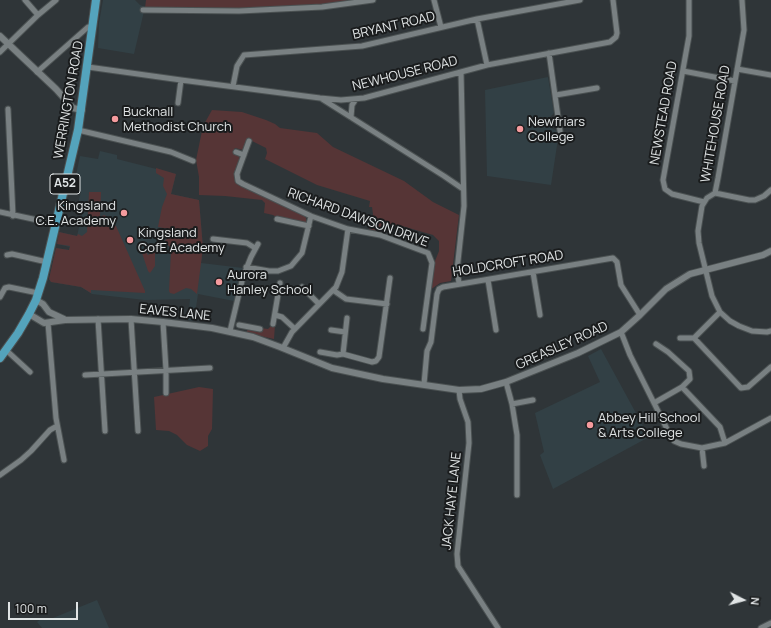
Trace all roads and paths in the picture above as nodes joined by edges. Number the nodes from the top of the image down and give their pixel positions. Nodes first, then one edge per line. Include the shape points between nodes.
1 (25, 0) edge
2 (56, 0) edge
3 (96, 0) edge
4 (373, 0) edge
5 (434, 0) edge
6 (580, 0) edge
7 (613, 0) edge
8 (689, 0) edge
9 (742, 0) edge
10 (143, 10) dead end
11 (38, 15) junction
12 (477, 19) junction
13 (441, 26) junction
14 (93, 27) junction
15 (0, 36) edge
16 (8, 45) junction
17 (0, 52) edge
18 (549, 53) junction
19 (487, 65) junction
20 (88, 67) junction
21 (738, 69) junction
22 (683, 71) junction
23 (37, 72) junction
24 (461, 72) junction
25 (771, 75) edge
26 (181, 80) junction
27 (735, 81) junction
28 (233, 86) junction
29 (597, 88) dead end
30 (556, 95) junction
31 (320, 98) junction
32 (356, 99) junction
33 (178, 103) dead end
34 (8, 109) dead end
35 (82, 110) junction
36 (352, 117) junction
37 (559, 122) junction
38 (551, 123) dead end
39 (78, 130) junction
40 (560, 131) dead end
41 (249, 141) dead end
42 (236, 152) dead end
43 (244, 155) junction
44 (193, 162) dead end
45 (463, 189) junction
46 (771, 190) edge
47 (714, 193) junction
48 (704, 202) junction
49 (0, 212) edge
50 (13, 216) junction
51 (311, 216) junction
52 (277, 219) dead end
53 (56, 224) junction
54 (309, 226) junction
55 (348, 229) junction
56 (213, 239) dead end
57 (771, 251) edge
58 (7, 255) dead end
59 (47, 262) junction
60 (246, 267) junction
61 (705, 270) junction
62 (533, 272) junction
63 (390, 278) dead end
64 (488, 280) junction
65 (280, 283) dead end
66 (460, 283) junction
67 (302, 287) dead end
68 (273, 289) dead end
69 (279, 290) junction
70 (333, 290) junction
71 (37, 296) junction
72 (0, 297) edge
73 (319, 304) junction
74 (387, 304) junction
75 (720, 312) junction
76 (29, 314) junction
77 (275, 315) junction
78 (540, 315) dead end
79 (640, 316) junction
80 (347, 318) dead end
81 (98, 319) junction
82 (131, 319) junction
83 (65, 320) junction
84 (163, 322) junction
85 (48, 323) junction
86 (273, 324) dead end
87 (239, 325) dead end
88 (245, 326) junction
89 (260, 329) dead end
90 (295, 329) junction
91 (422, 329) dead end
92 (331, 330) dead end
93 (496, 330) dead end
94 (230, 331) junction
95 (771, 331) edge
96 (345, 332) junction
97 (621, 332) junction
98 (243, 334) junction
99 (680, 338) dead end
100 (694, 338) junction
101 (656, 344) dead end
102 (282, 347) junction
103 (6, 350) junction
104 (320, 352) dead end
105 (343, 354) junction
106 (0, 358) edge
107 (771, 367) edge
108 (210, 368) dead end
109 (166, 370) junction
110 (30, 372) dead end
111 (134, 372) junction
112 (101, 374) junction
113 (85, 375) dead end
114 (506, 382) junction
115 (424, 384) junction
116 (682, 387) junction
117 (459, 390) junction
118 (166, 393) dead end
119 (533, 400) dead end
120 (654, 403) junction
121 (512, 404) junction
122 (771, 418) edge
123 (57, 426) junction
124 (106, 431) dead end
125 (138, 431) dead end
126 (725, 443) junction
127 (702, 448) junction
128 (64, 460) dead end
129 (704, 466) dead end
130 (0, 475) edge
131 (517, 495) dead end
132 (771, 623) edge
133 (498, 628) edge
134 (762, 628) edge

1 - 11 street
2 - 11 street
3 - 14 highway, WERRINGTON ROAD / A52
4 - 10 street via 322,7 239,11
5 - 13 street
6 - 12 street, BRYANT ROAD
7 - 18 street, NEWHOUSE ROAD via 617,33 614,40
8 - 22 street, NEWSTEAD ROAD via 689,36
9 - 21 street, WHITEHOUSE ROAD via 744,30
11 - 16 street
12 - 13 street, BRYANT ROAD
12 - 19 street
13 - 28 street, BRYANT ROAD via 362,46 244,55 237,66
14 - 20 highway, WERRINGTON ROAD / A52
14 - 23 street via 88,27
15 - 16 street
16 - 17 street
16 - 23 street
18 - 19 street, NEWHOUSE ROAD
18 - 30 street
19 - 24 street, NEWHOUSE ROAD
20 - 26 street, NEWHOUSE ROAD
20 - 35 highway, WERRINGTON ROAD / A52
21 - 25 street
21 - 27 street, WHITEHOUSE ROAD
22 - 27 street
22 - 48 street, NEWSTEAD ROAD via 663,180 666,189 675,196
23 - 35 street via 73,108
24 - 32 street, NEWHOUSE ROAD
24 - 45 street
26 - 28 street, NEWHOUSE ROAD
26 - 33 street
27 - 47 street, WHITEHOUSE ROAD
28 - 31 street, NEWHOUSE ROAD
29 - 30 street
30 - 37 street
31 - 32 street, NEWHOUSE ROAD
31 - 36 street
32 - 36 street via 352,105
34 - 50 street
35 - 39 highway, WERRINGTON ROAD / A52
36 - 45 street
37 - 38 street
37 - 40 street
39 - 44 street via 171,152
39 - 53 highway, WERRINGTON ROAD / A52
41 - 43 street, RICHARD DAWSON DRIVE
42 - 43 street
43 - 51 street, RICHARD DAWSON DRIVE via 237,174 238,181
45 - 66 street via 464,206 458,270
46 - 47 street via 755,200
47 - 48 street, WHITEHOUSE ROAD
48 - 61 street, WHITEHOUSE ROAD via 698,231
49 - 50 street
50 - 53 street
51 - 54 street
51 - 55 street, RICHARD DAWSON DRIVE
52 - 54 street
53 - 59 highway, WERRINGTON ROAD / A52
54 - 60 street via 302,253 291,266 269,272
55 - 70 street via 342,272
55 - 91 street, RICHARD DAWSON DRIVE via 380,235 428,253 432,263
56 - 60 street via 257,246
57 - 61 street, GREASLEY ROAD
58 - 59 street
59 - 71 highway, WERRINGTON ROAD / A52
60 - 94 street
61 - 75 street, WHITEHOUSE ROAD via 712,296
61 - 79 street, GREASLEY ROAD via 690,274 666,289
62 - 64 street, HOLDCROFT ROAD
62 - 78 street
62 - 79 street, HOLDCROFT ROAD via 613,258 617,262 621,285
63 - 74 street
64 - 66 street, HOLDCROFT ROAD
64 - 93 street
65 - 69 street
66 - 115 street, HOLDCROFT ROAD via 439,289 431,342 427,351
67 - 73 street
68 - 69 street
69 - 77 street
70 - 73 street
70 - 74 street via 346,299
71 - 72 street via 9,287 5,288
71 - 76 highway, WERRINGTON ROAD / A52
71 - 83 street via 49,312
73 - 90 street
74 - 105 street via 379,357 376,361
75 - 95 street via 730,321 752,331
75 - 100 street
76 - 85 street via 39,321
76 - 103 highway, WERRINGTON ROAD / A52
77 - 86 street
77 - 90 street via 282,317
79 - 97 street, GREASLEY ROAD
80 - 96 street
81 - 82 street, EAVES LANE
81 - 83 street, EAVES LANE
81 - 112 street
82 - 84 street, EAVES LANE
82 - 111 street
83 - 85 street, EAVES LANE
84 - 94 street, EAVES LANE
84 - 109 street
85 - 123 street
87 - 88 street
88 - 89 street
88 - 98 street
90 - 102 street
92 - 96 street
94 - 98 street, EAVES LANE
96 - 105 street
97 - 114 street, GREASLEY ROAD via 578,353
97 - 120 street
98 - 102 street, EAVES LANE
99 - 100 street
100 - 107 street via 741,388 748,387
101 - 116 street via 689,371 690,379
102 - 115 street, EAVES LANE via 332,368 372,377
103 - 106 highway, WERRINGTON ROAD / A52
103 - 110 street
104 - 105 street
108 - 109 street
109 - 111 street
109 - 118 street
111 - 112 street
111 - 125 street
112 - 113 street
112 - 124 street
114 - 117 street, GREASLEY ROAD via 481,389
114 - 121 street
115 - 117 street, GREASLEY ROAD
116 - 120 street
116 - 126 street via 720,427
117 - 133 street, JACK HAYE LANE via 468,422 469,443 457,554 458,566
119 - 121 street
120 - 127 street via 674,441
121 - 131 street via 517,435
122 - 126 street
123 - 128 street
123 - 130 street via 21,460
126 - 127 street
127 - 129 street
132 - 134 street

